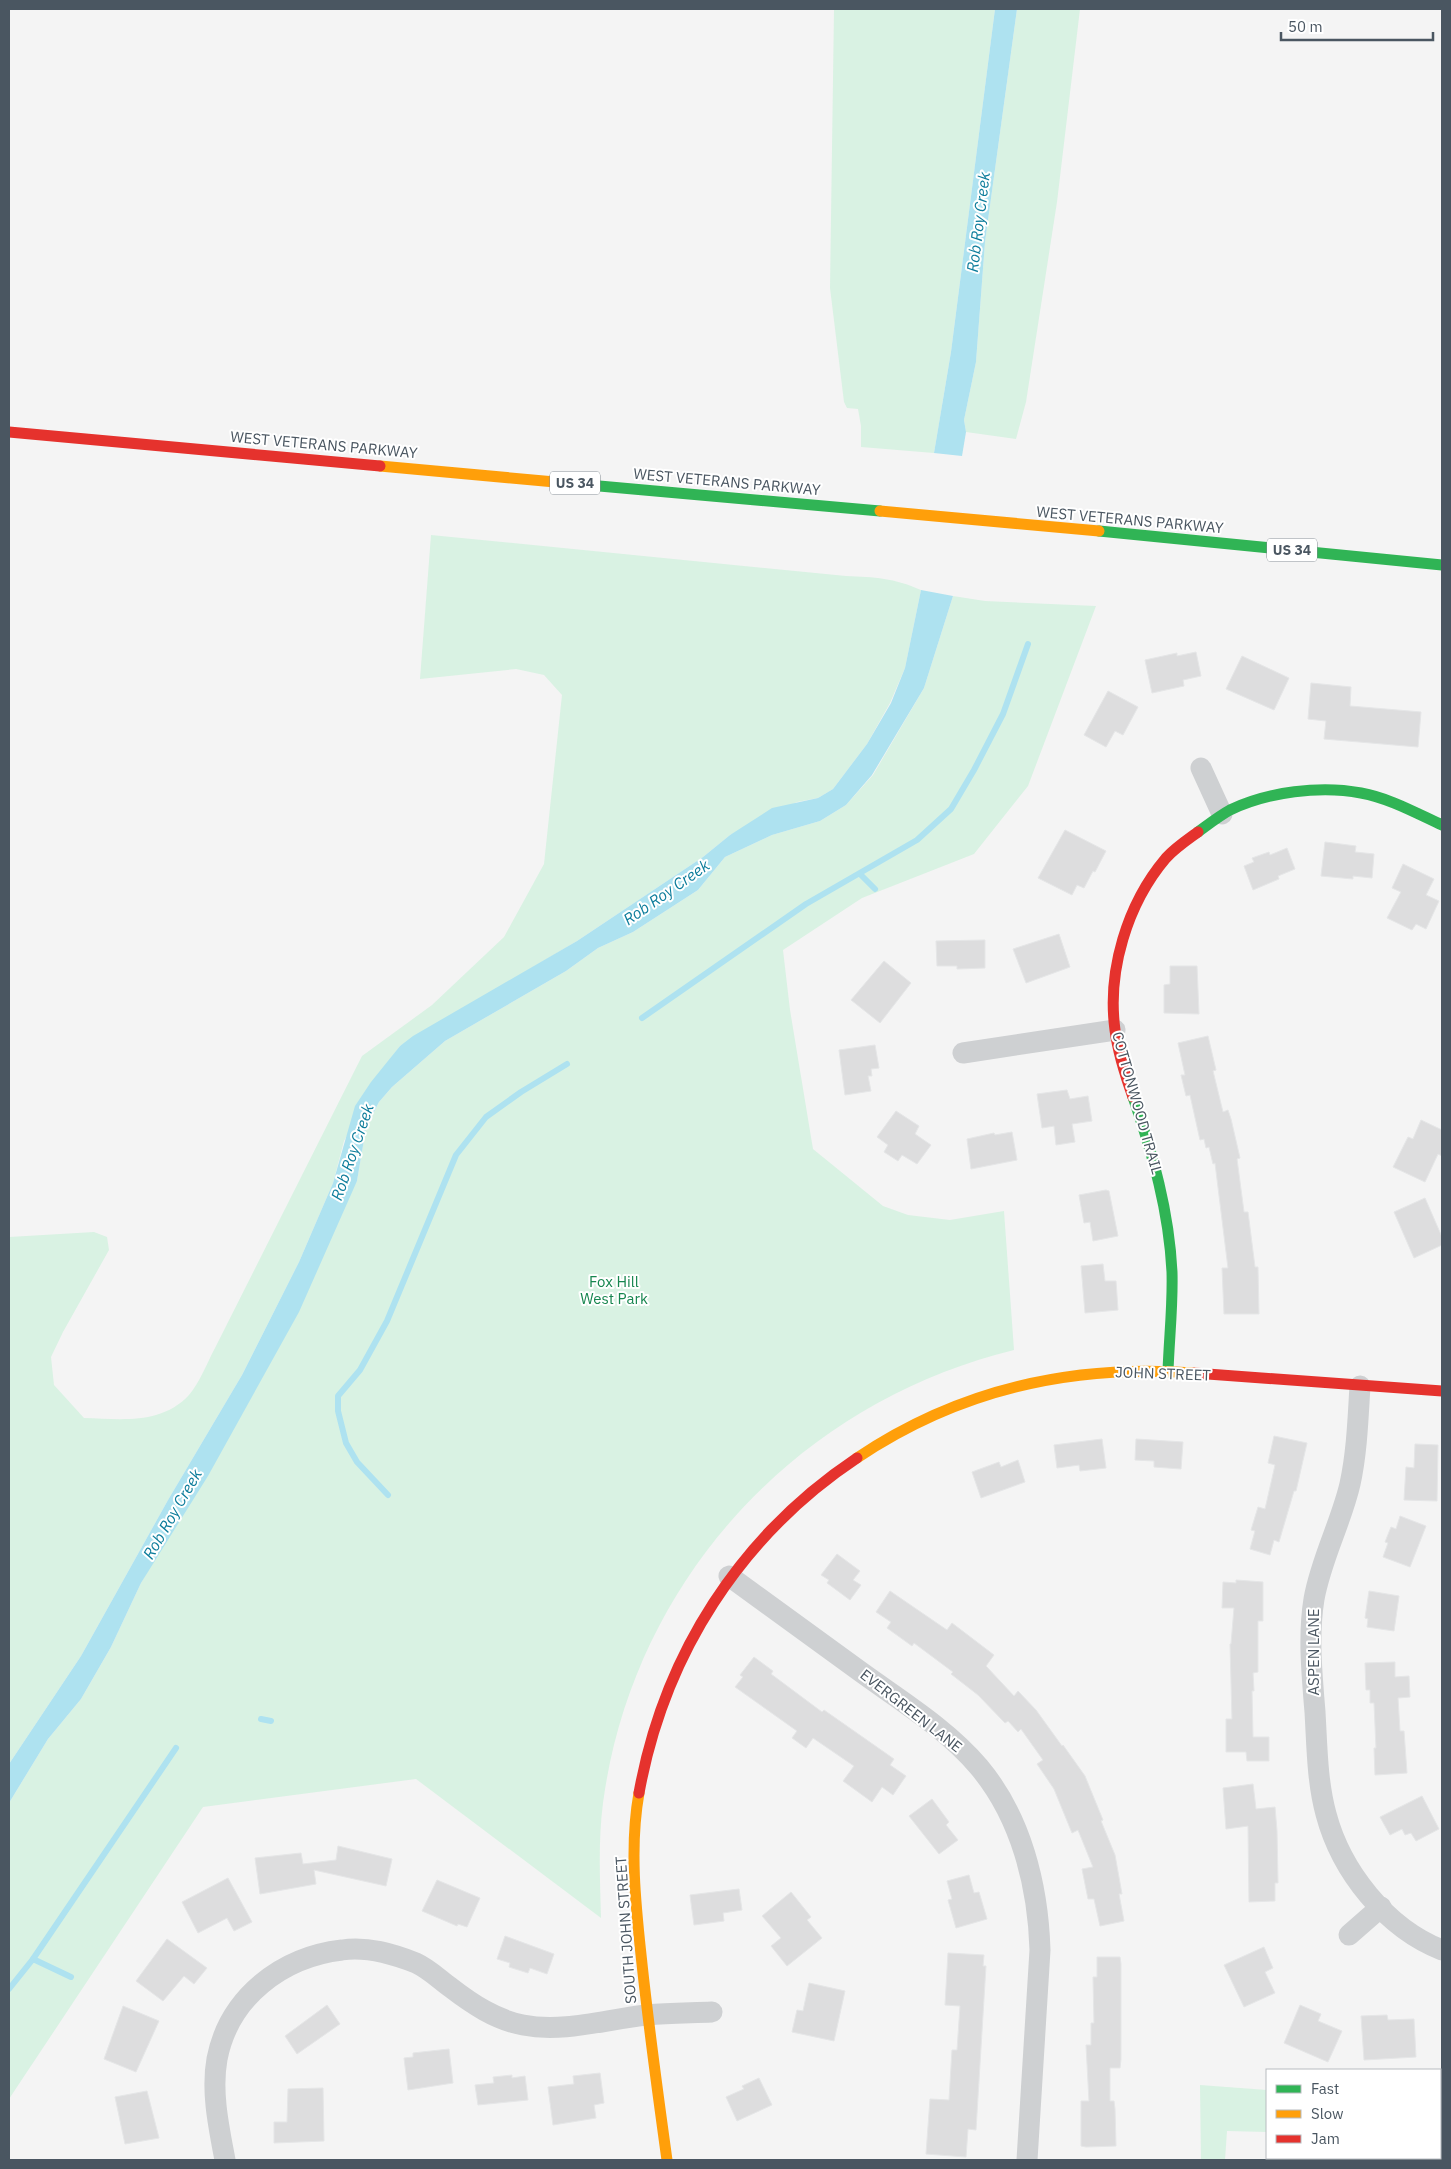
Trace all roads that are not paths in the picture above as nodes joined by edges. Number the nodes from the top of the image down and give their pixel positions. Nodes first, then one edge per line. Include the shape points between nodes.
1 (9, 432) edge
2 (1442, 565) edge
3 (1201, 768) dead end
4 (1222, 814) junction
5 (1442, 825) edge
6 (1115, 1030) junction
7 (963, 1052) dead end
8 (1168, 1372) junction
9 (1360, 1386) junction
10 (1442, 1391) edge
11 (894, 1432) joint
12 (729, 1576) junction
13 (1381, 1907) junction
14 (1349, 1935) dead end
15 (1442, 1950) edge
16 (712, 2012) dead end
17 (648, 2015) junction
18 (225, 2160) edge
19 (666, 2160) edge
20 (1027, 2160) edge

1 - 2 street, WEST VETERANS PARKWAY / US 34
3 - 4 street
4 - 5 street, COTTONWOOD TRAIL via 1246,803 1275,796 1309,790 1340,791 1375,796
4 - 6 street, COTTONWOOD TRAIL via 1166,858 1130,916 1115,976
6 - 7 street
6 - 8 street, COTTONWOOD TRAIL via 1160,1183 1168,1229 1172,1275
8 - 9 street, JOHN STREET
8 - 11 street, JOHN STREET via 1116,1371 1053,1378 944,1409
9 - 10 street, JOHN STREET
9 - 13 street, ASPEN LANE via 1350,1485 1328,1546 1314,1599 1311,1662 1325,1812 1345,1860
11 - 12 street, SOUTH JOHN STREET via 813,1488 752,1547
12 - 17 street, SOUTH JOHN STREET via 691,1636 676,1667 662,1707 637,1806 635,1886
12 - 20 street, EVERGREEN LANE via 937,1728 978,1766 998,1794 1024,1850 1039,1917 1040,1950
13 - 14 street
13 - 15 street, ASPEN LANE via 1406,1930
16 - 17 street
17 - 18 street via 560,2027 534,2027 512,2023 481,2009 418,1964 390,1954 343,1949 305,1958 259,1984 244,1998 228,2025 217,2059 215,2094
17 - 19 street, SOUTH JOHN STREET

